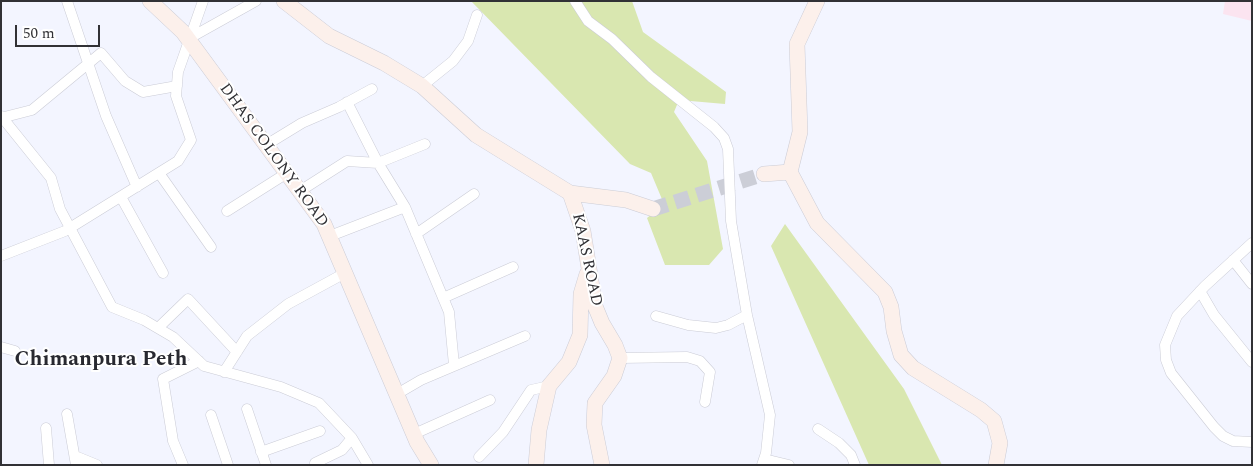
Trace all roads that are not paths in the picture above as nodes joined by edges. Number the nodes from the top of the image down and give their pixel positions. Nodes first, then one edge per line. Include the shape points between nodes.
1 (67, 1) edge
2 (150, 1) edge
3 (203, 1) edge
4 (256, 1) edge
5 (284, 1) edge
6 (575, 1) edge
7 (817, 1) edge
8 (478, 16) dead end
9 (188, 39) junction
10 (87, 64) junction
11 (177, 86) junction
12 (422, 86) junction
13 (372, 90) dead end
14 (347, 102) junction
15 (2, 117) edge
16 (424, 144) dead end
17 (266, 145) junction
18 (378, 163) junction
19 (790, 172) junction
20 (159, 173) junction
21 (287, 173) junction
22 (764, 174) tunnel mouth
23 (137, 187) junction
24 (300, 190) junction
25 (570, 193) junction
26 (474, 194) dead end
27 (121, 197) junction
28 (405, 208) junction
29 (653, 209) tunnel mouth
30 (227, 211) dead end
31 (72, 227) junction
32 (416, 234) junction
33 (330, 236) junction
34 (1252, 242) edge
35 (211, 247) dead end
36 (1, 256) edge
37 (1233, 260) junction
38 (512, 267) dead end
39 (588, 268) junction
40 (163, 273) dead end
41 (345, 273) junction
42 (1252, 284) edge
43 (1200, 291) junction
44 (443, 298) junction
45 (747, 314) junction
46 (656, 316) dead end
47 (158, 328) junction
48 (524, 336) dead end
49 (1, 347) edge
50 (15, 351) dead end
51 (237, 352) junction
52 (620, 358) junction
53 (199, 360) junction
54 (1252, 362) edge
55 (454, 365) junction
56 (224, 372) junction
57 (549, 386) junction
58 (397, 394) junction
59 (490, 400) dead end
60 (705, 402) dead end
61 (247, 409) dead end
62 (67, 414) dead end
63 (211, 415) dead end
64 (46, 428) dead end
65 (818, 429) dead end
66 (320, 431) dead end
67 (414, 434) junction
68 (352, 438) junction
69 (1252, 442) edge
70 (261, 452) junction
71 (479, 457) dead end
72 (76, 460) edge
73 (763, 462) edge
74 (48, 465) edge
75 (97, 465) edge
76 (182, 465) edge
77 (228, 465) edge
78 (266, 465) edge
79 (316, 465) edge
80 (368, 465) edge
81 (431, 465) edge
82 (536, 465) edge
83 (602, 465) edge
84 (789, 465) edge
85 (855, 465) edge
86 (996, 465) edge

1 - 10 street
2 - 9 main road, DHAS COLONY ROAD
3 - 9 street
4 - 9 street
5 - 12 main road via 329,36
6 - 45 street via 588,21 724,138 728,149 731,221
7 - 19 main road via 797,44 800,132
8 - 12 street via 468,41 458,54
9 - 11 street
9 - 17 main road, DHAS COLONY ROAD
10 - 11 street via 101,53 125,81 143,92
10 - 15 street via 32,110
10 - 23 street
11 - 20 street via 176,96 191,140 178,162
12 - 25 main road via 476,135
13 - 14 street
14 - 17 street via 302,123
14 - 18 street
15 - 31 street via 51,178 60,209
16 - 18 street
17 - 21 main road, DHAS COLONY ROAD
18 - 24 street via 347,161
18 - 28 street
19 - 22 main road
19 - 86 main road via 817,223 885,292 901,355 913,368 959,395 994,422 1000,443
20 - 23 street
20 - 35 street
21 - 24 main road, DHAS COLONY ROAD
21 - 30 street
23 - 27 street
24 - 33 main road, DHAS COLONY ROAD
25 - 29 main road via 626,200
25 - 39 main road, KAAS ROAD via 583,231
26 - 32 street
27 - 31 street
27 - 40 street
28 - 32 street
28 - 33 street
31 - 36 street
31 - 47 street via 112,307
32 - 44 street
33 - 41 main road, DHAS COLONY ROAD
34 - 37 street
37 - 42 street
37 - 43 street
38 - 44 street
39 - 52 main road, KAAS ROAD via 594,306
39 - 57 main road via 581,294 580,335 569,362
41 - 51 street via 288,304 247,336
41 - 58 main road, DHAS COLONY ROAD
43 - 54 street via 1214,315
43 - 69 street via 1170,328 1165,345 1166,360 1171,373 1219,431 1233,441
44 - 55 street via 449,312
45 - 46 street via 716,328 688,325
45 - 73 street via 770,414
47 - 51 street via 188,299
47 - 53 street
48 - 55 street
49 - 50 street
51 - 56 street
52 - 60 street via 686,357 700,361 710,372
52 - 83 main road via 614,376 595,403 594,425
53 - 56 street via 204,366
53 - 76 street via 163,379 173,441
55 - 58 street
56 - 68 street via 281,387 319,403
57 - 71 street via 531,390 503,432
57 - 82 main road via 539,430
58 - 67 main road, DHAS COLONY ROAD
59 - 67 street
61 - 70 street
62 - 72 street
63 - 77 street
64 - 74 street
65 - 85 street via 839,443 851,455
66 - 70 street
67 - 81 main road, DHAS COLONY ROAD
68 - 79 street via 342,450
68 - 80 street
70 - 78 street
72 - 75 street
73 - 84 street

